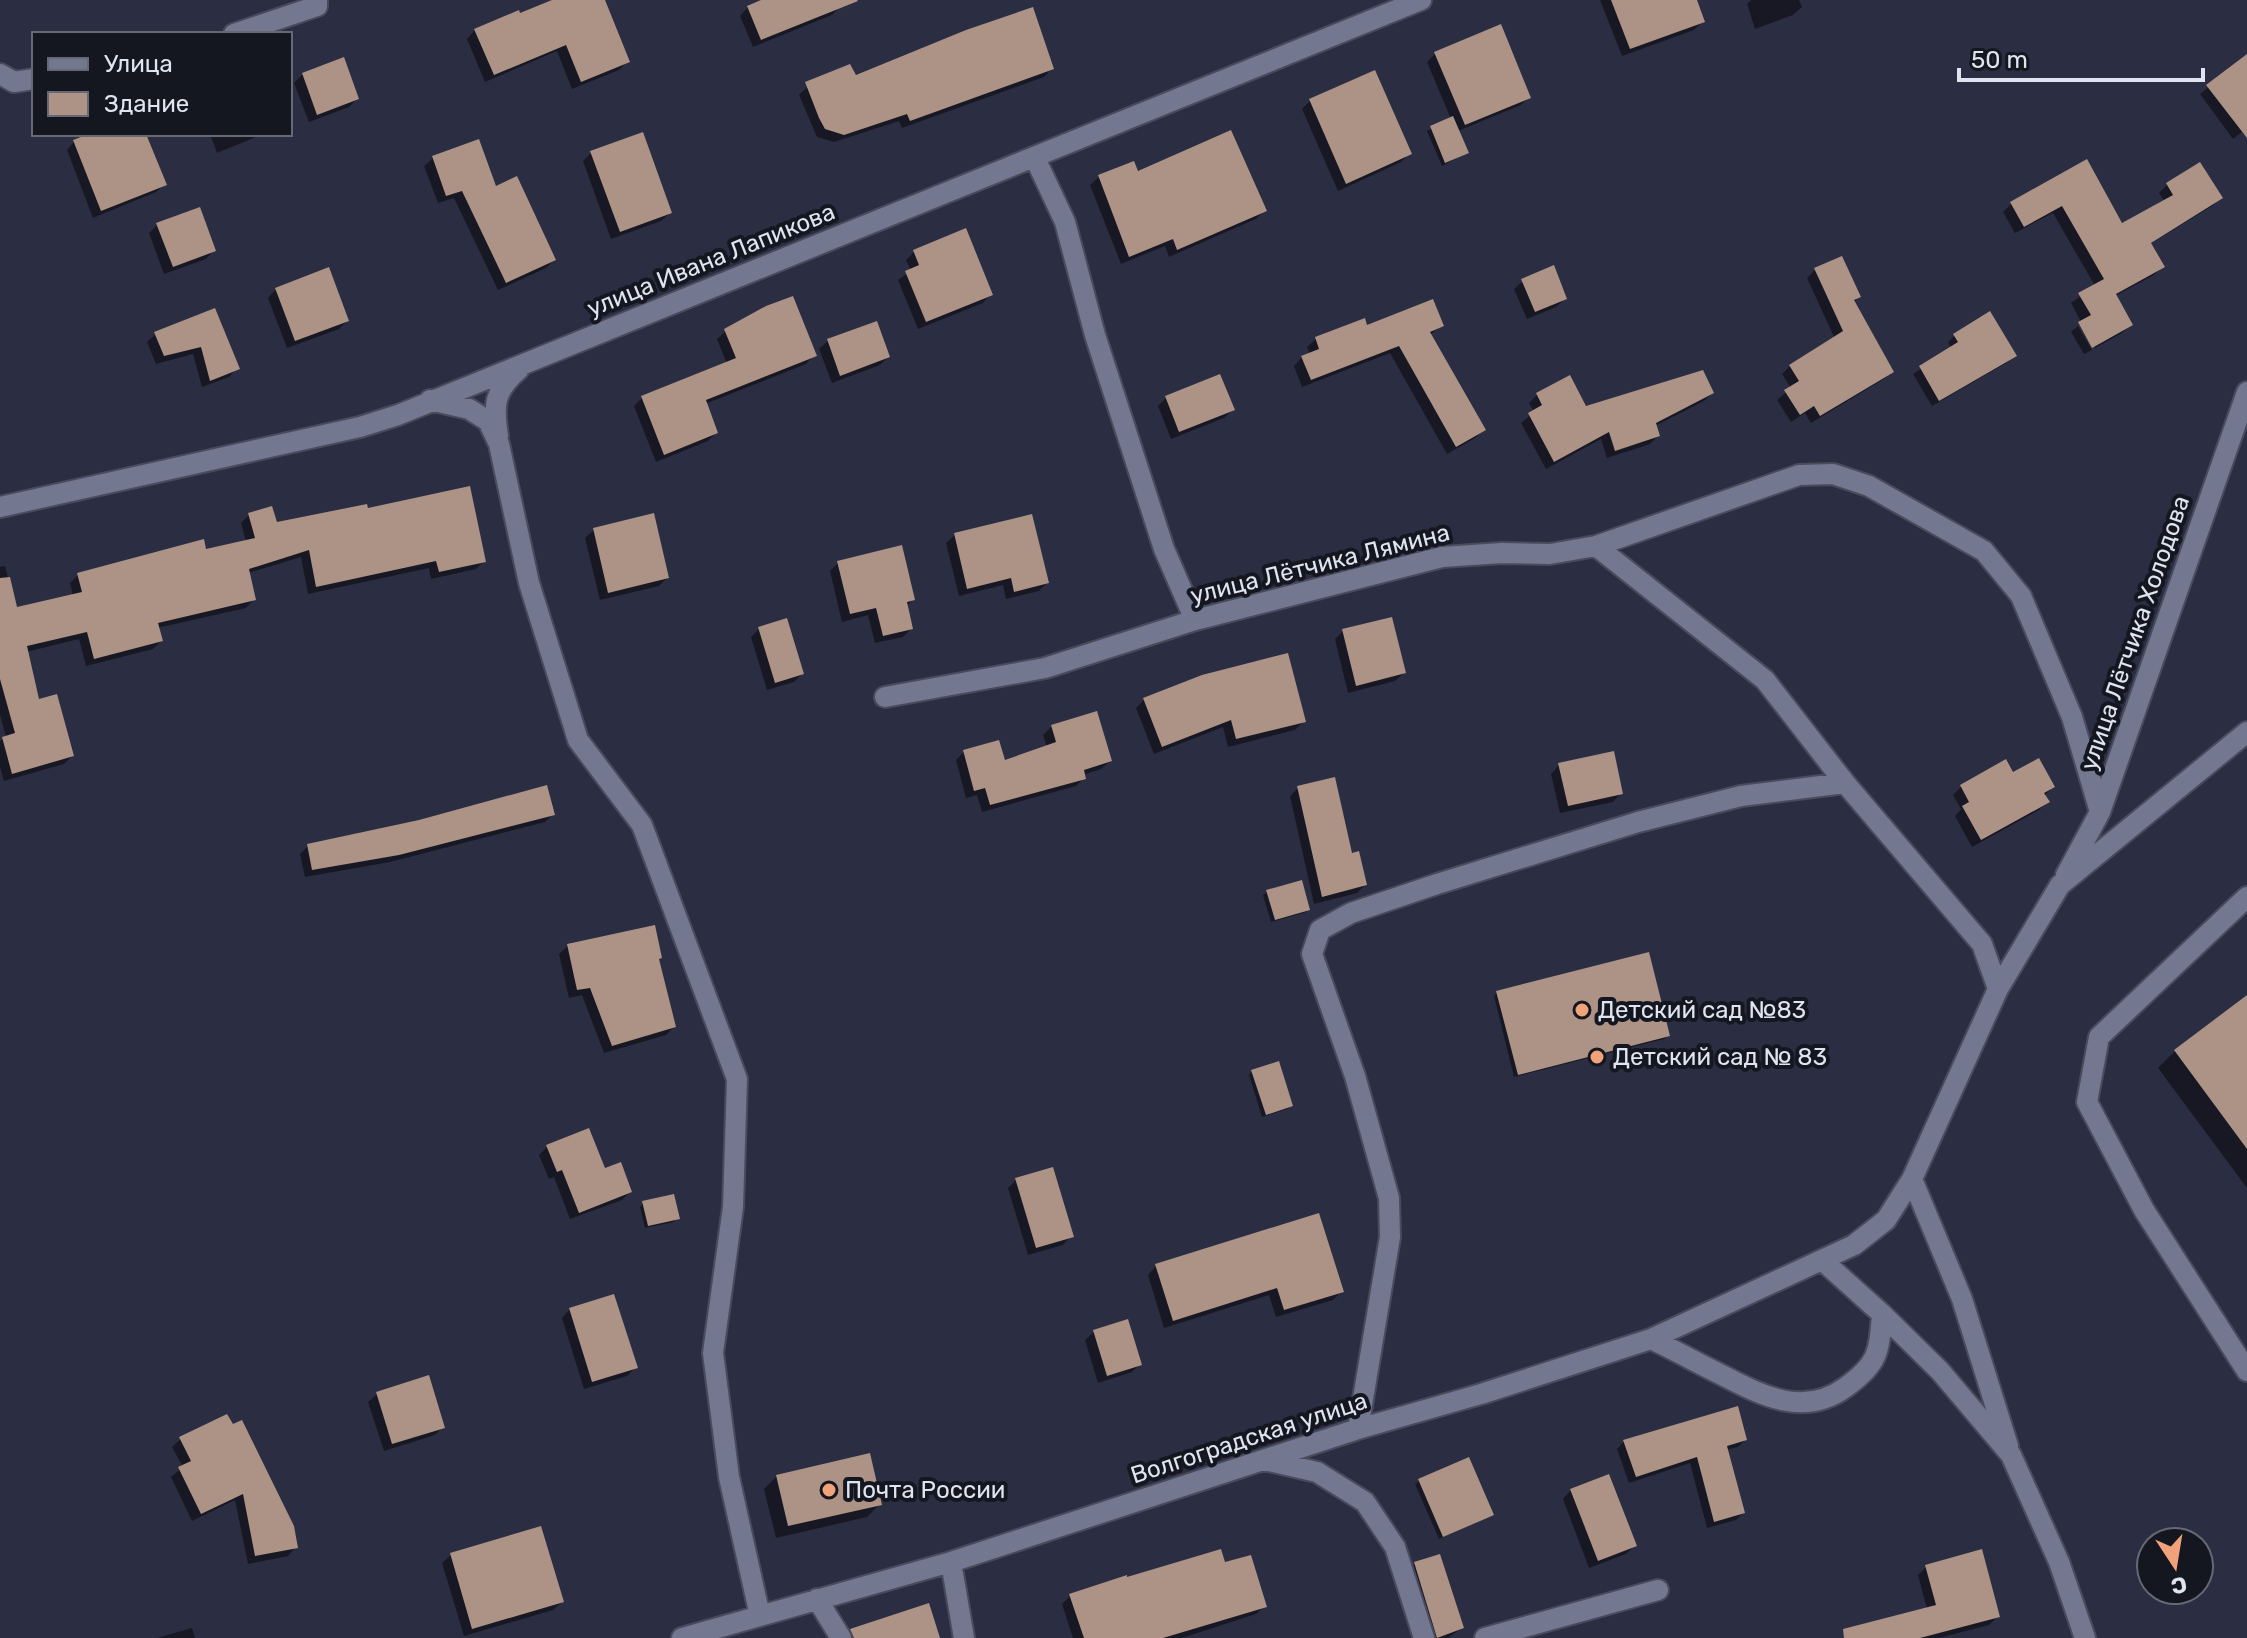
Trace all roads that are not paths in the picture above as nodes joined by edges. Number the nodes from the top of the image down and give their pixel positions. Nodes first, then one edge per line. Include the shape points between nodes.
1 (317, 0) edge
2 (1421, 0) edge
3 (240, 32) edge
4 (1035, 158) junction
5 (528, 361) junction
6 (2247, 392) edge
7 (430, 400) junction
8 (499, 444) junction
9 (0, 507) edge
10 (1596, 546) junction
11 (1195, 620) junction
12 (885, 697) dead end
13 (2247, 732) edge
14 (1845, 783) junction
15 (2100, 812) junction
16 (2060, 885) junction
17 (2247, 897) edge
18 (1998, 989) junction
19 (1912, 1179) junction
20 (1822, 1260) junction
21 (1882, 1314) junction
22 (1651, 1339) junction
23 (2247, 1371) edge
24 (1358, 1429) junction
25 (2011, 1455) junction
26 (1265, 1460) junction
27 (951, 1562) junction
28 (1658, 1590) dead end
29 (817, 1599) junction
30 (760, 1616) junction
31 (682, 1638) edge
32 (841, 1638) edge
33 (964, 1638) edge
34 (1424, 1638) edge
35 (1485, 1638) edge
36 (2085, 1638) edge

1 - 3 street via 317,6
2 - 4 street, улица Ивана Лапикова
4 - 5 street, улица Ивана Лапикова
4 - 11 street via 1065,222 1095,335 1164,549
5 - 7 street, улица Ивана Лапикова
5 - 8 street via 502,384 496,400
6 - 15 street, улица Лётчика Холодова
7 - 8 street via 469,409 488,421
7 - 9 street, улица Ивана Лапикова via 360,427
8 - 30 street via 529,583 578,740 642,825 737,1079 733,1207 713,1353 729,1477
10 - 11 street, улица Лётчика Лямина via 1550,554 1442,557
10 - 14 street via 1765,680
10 - 15 street, улица Лётчика Лямина via 1799,475 1833,474 1869,486 1984,551 2021,596 2072,717
11 - 12 street, улица Лётчика Лямина via 1045,668
13 - 16 street
14 - 18 street via 1982,944
14 - 24 street via 1741,796 1638,822 1351,913 1320,930 1312,954 1355,1076 1389,1198 1390,1237
15 - 16 street, улица Лётчика Холодова
16 - 18 street, улица Лётчика Холодова
17 - 23 street via 2099,1037 2087,1102 2144,1210
18 - 19 street, улица Лётчика Холодова
19 - 20 street, Волгоградская улица via 1886,1220 1854,1245
19 - 25 street via 1962,1299
20 - 21 street
20 - 22 street, Волгоградская улица
21 - 22 street via 1879,1349 1866,1372 1836,1394 1801,1403 1767,1398
21 - 25 street via 1940,1371
22 - 24 street, Волгоградская улица
24 - 26 street, Волгоградская улица
25 - 36 street via 2059,1562
26 - 27 street, Волгоградская улица
26 - 34 street via 1317,1472 1365,1502 1395,1547
27 - 29 street, Волгоградская улица
27 - 33 street
28 - 35 street
29 - 30 street, Волгоградская улица
29 - 32 street
30 - 31 street, Волгоградская улица

